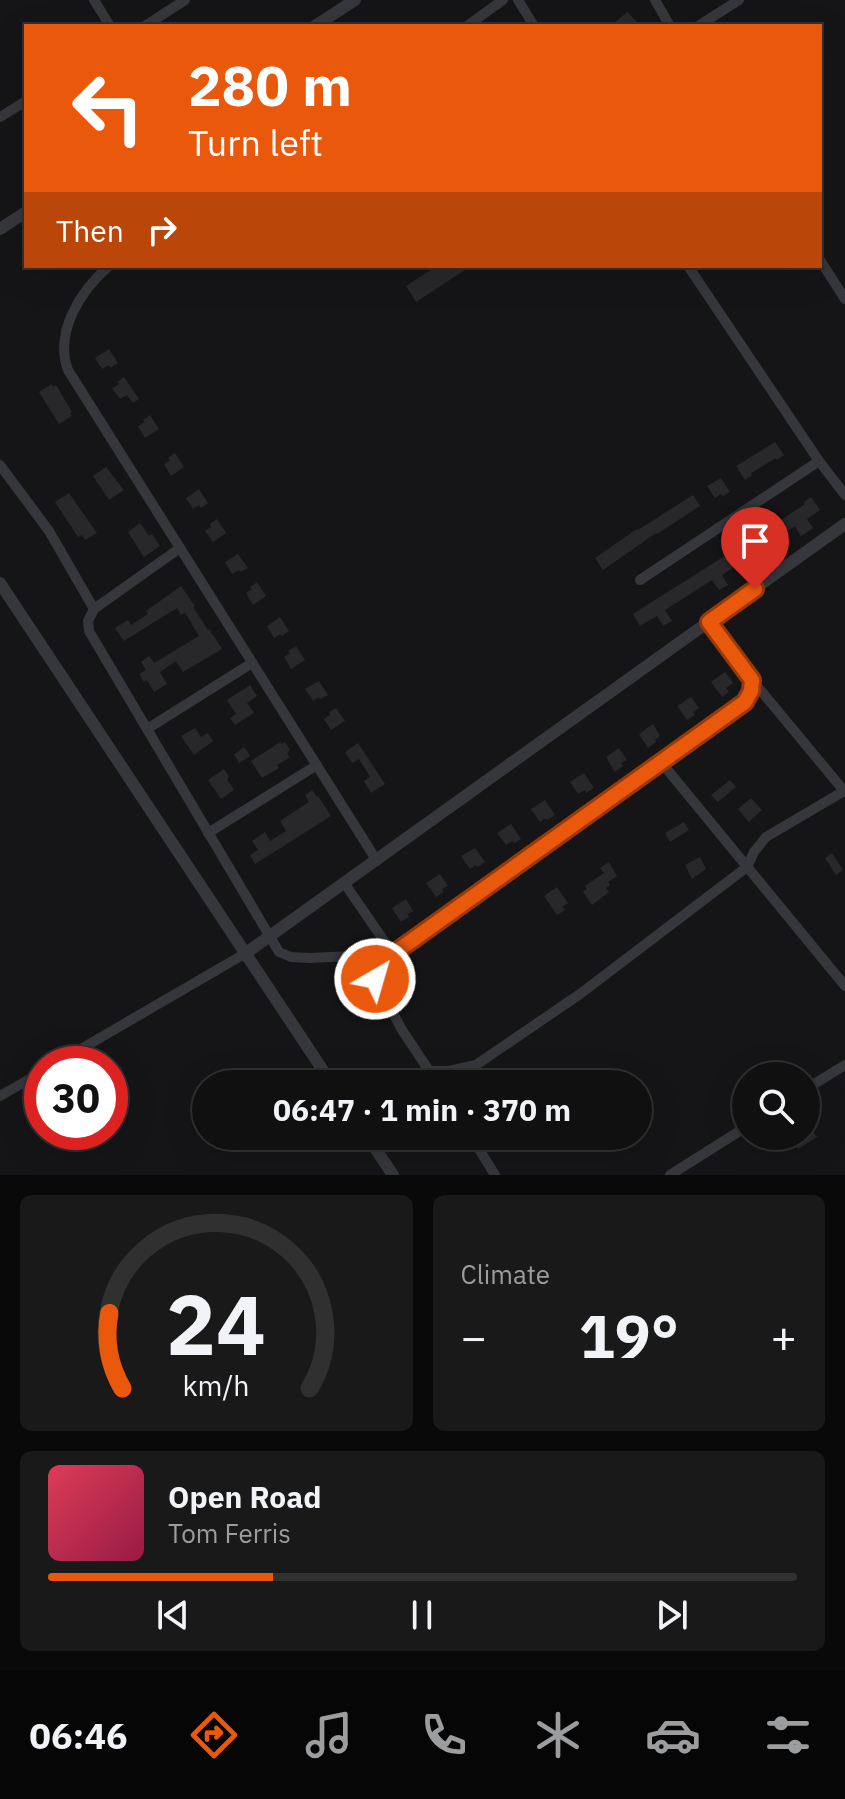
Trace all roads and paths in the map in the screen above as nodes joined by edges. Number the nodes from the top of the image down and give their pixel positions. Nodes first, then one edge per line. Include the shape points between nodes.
1 (94, 0) edge
2 (185, 0) edge
3 (355, 0) edge
4 (503, 0) edge
5 (518, 0) edge
6 (655, 0) edge
7 (739, 0) edge
8 (109, 24) edge
9 (148, 24) edge
10 (318, 24) edge
11 (470, 24) edge
12 (533, 24) edge
13 (669, 24) edge
14 (701, 24) edge
15 (24, 102) edge
16 (0, 117) edge
17 (24, 213) edge
18 (0, 229) edge
19 (822, 263) edge
20 (107, 268) edge
21 (689, 268) edge
22 (845, 299) edge
23 (819, 461) junction
24 (0, 465) edge
25 (845, 495) edge
26 (845, 524) edge
27 (180, 548) junction
28 (640, 580) dead end
29 (0, 583) edge
30 (94, 609) junction
31 (709, 622) junction
32 (252, 663) junction
33 (752, 680) junction
34 (147, 729) junction
35 (661, 762) junction
36 (317, 765) junction
37 (844, 792) edge
38 (208, 833) junction
39 (377, 861) junction
40 (747, 867) junction
41 (345, 884) junction
42 (271, 937) junction
43 (246, 953) junction
44 (393, 954) junction
45 (845, 986) edge
46 (86, 1046) edge
47 (845, 1065) edge
48 (323, 1070) edge
49 (429, 1070) edge
50 (454, 1070) edge
51 (820, 1080) edge
52 (24, 1082) edge
53 (0, 1096) edge
54 (732, 1136) edge
55 (376, 1150) edge
56 (480, 1150) edge
57 (393, 1175) edge
58 (495, 1175) edge
59 (670, 1175) edge

1 - 8 street
2 - 9 street
3 - 10 street
4 - 11 street
5 - 12 street
6 - 13 street
7 - 14 street
15 - 16 street
17 - 18 street
19 - 22 street
20 - 27 street via 81,297 63,356
21 - 23 street
23 - 25 street
23 - 28 street
24 - 30 street via 49,531
26 - 31 street
27 - 30 street
27 - 32 street
29 - 43 street
30 - 34 street via 89,631
31 - 33 street
31 - 39 street
32 - 34 street
32 - 36 street
33 - 35 street via 745,702
33 - 37 street
34 - 38 street
35 - 40 street
35 - 44 street
36 - 38 street
36 - 39 street
37 - 40 street via 766,837
38 - 42 street
39 - 41 street
40 - 45 street
40 - 50 street via 580,994 476,1065
41 - 42 street
41 - 44 street
42 - 43 street
42 - 44 street via 279,952 291,957
43 - 46 street
43 - 48 street
44 - 49 street via 375,979
47 - 51 street
52 - 53 street
54 - 59 street
55 - 57 street
56 - 58 street

